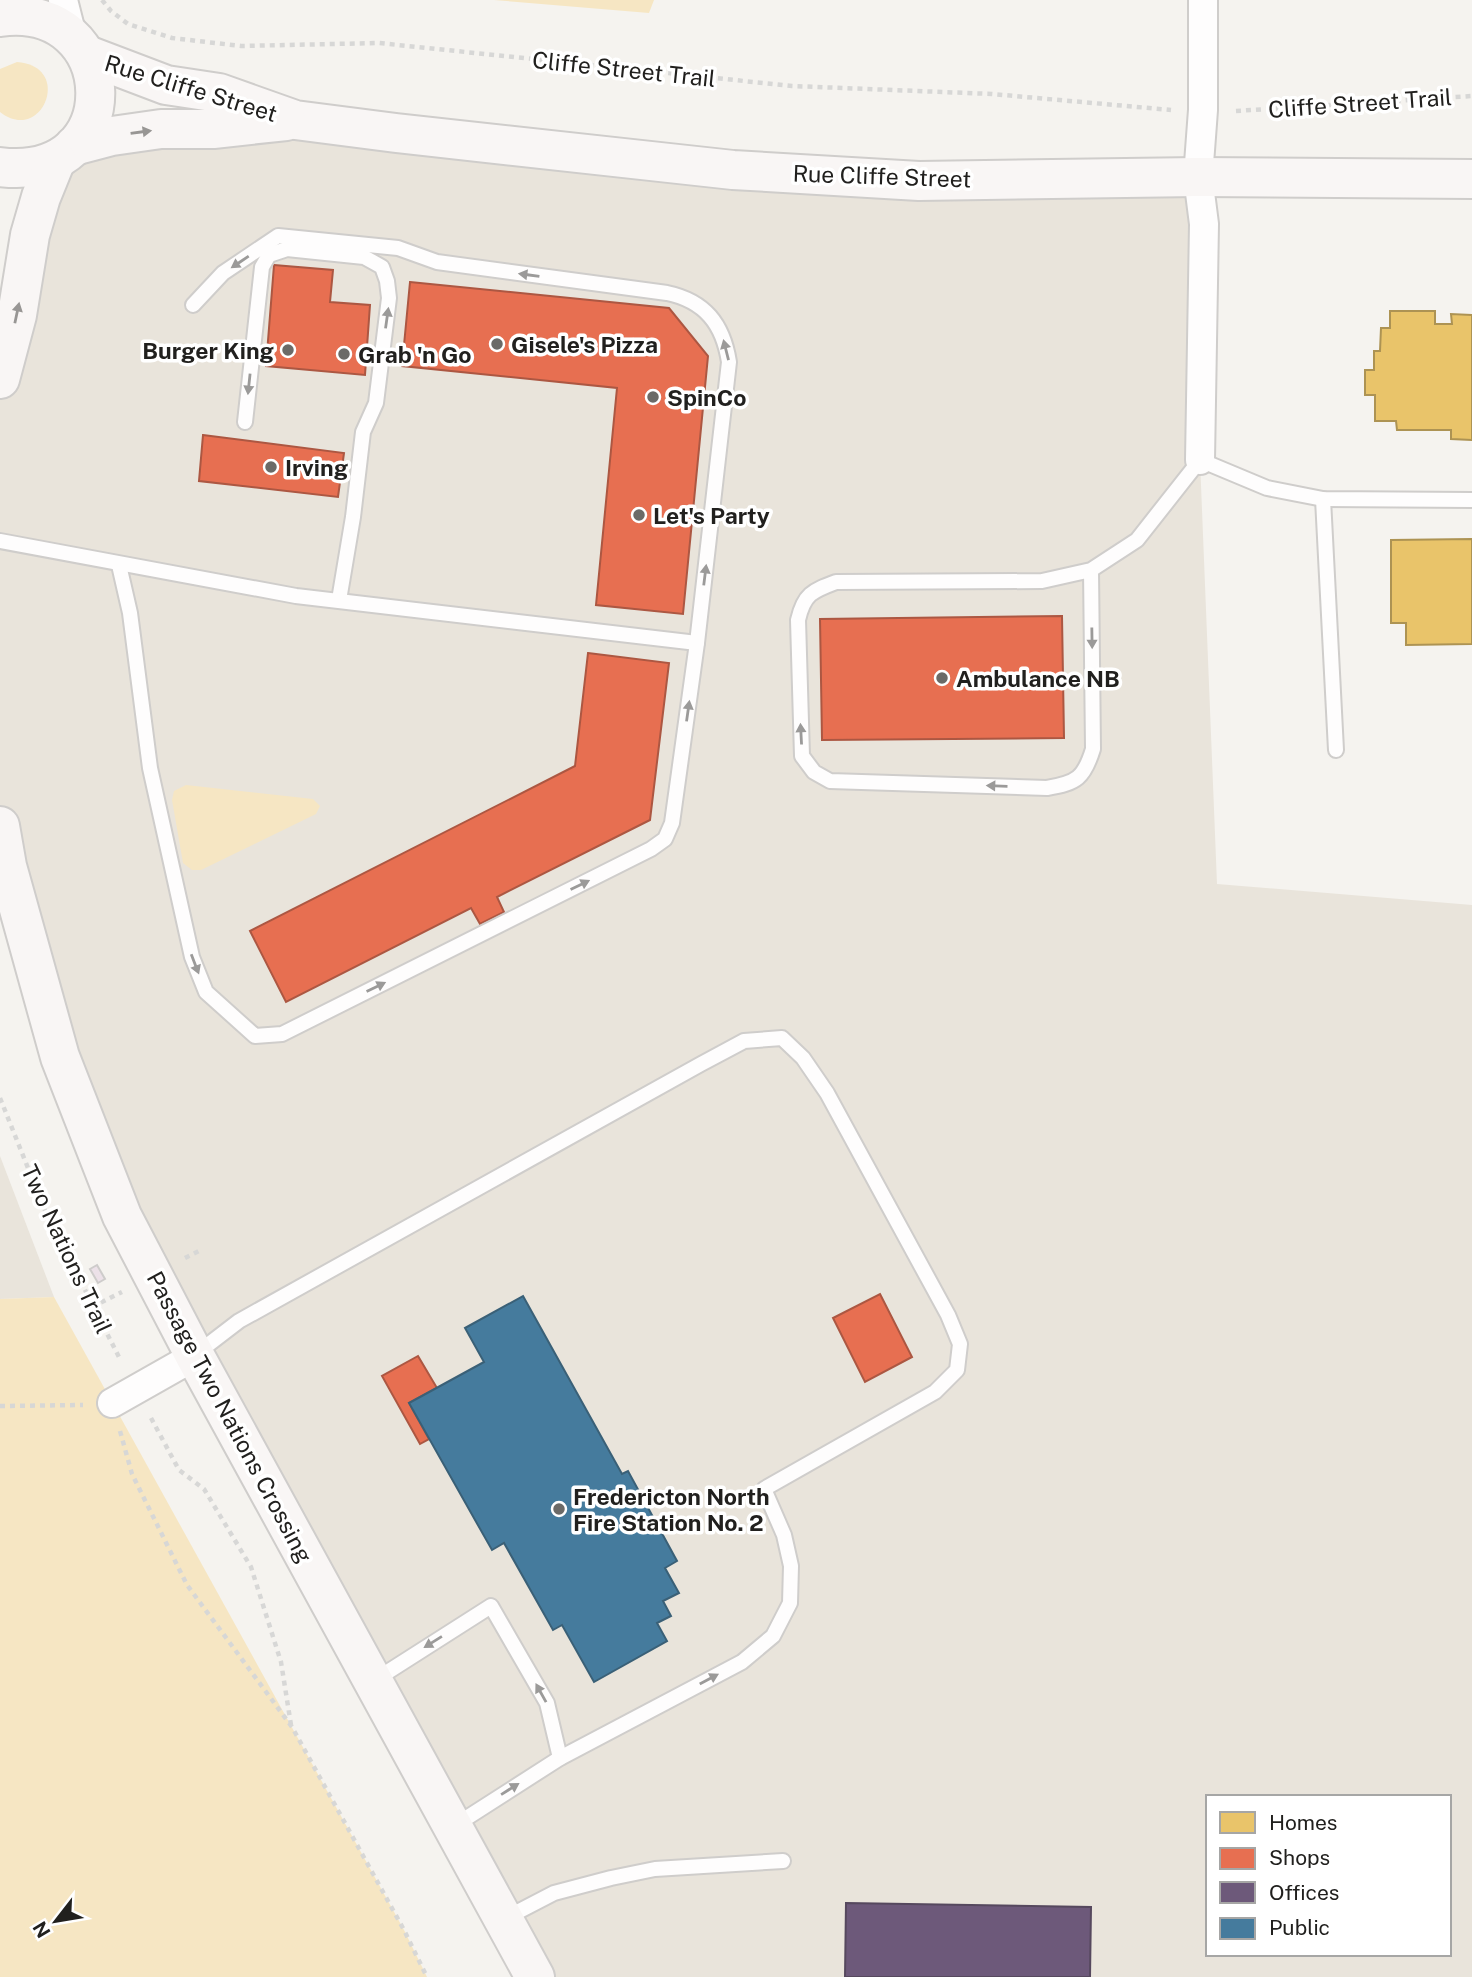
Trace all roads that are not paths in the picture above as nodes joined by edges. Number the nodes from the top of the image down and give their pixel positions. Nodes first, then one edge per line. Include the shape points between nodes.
1 (63, 0) edge
2 (1203, 0) edge
3 (0, 17) edge
4 (80, 46) junction
5 (295, 120) junction
6 (65, 153) junction
7 (0, 167) edge
8 (1198, 177) junction
9 (1472, 179) edge
10 (193, 305) dead end
11 (0, 379) edge
12 (245, 422) dead end
13 (1200, 460) junction
14 (1323, 499) junction
15 (1472, 500) edge
16 (0, 541) edge
17 (120, 565) junction
18 (1091, 570) junction
19 (339, 600) junction
20 (697, 643) junction
21 (1336, 750) dead end
22 (0, 826) edge
23 (195, 1356) junction
24 (112, 1403) road end
25 (374, 1681) junction
26 (560, 1758) junction
27 (453, 1826) junction
28 (783, 1861) dead end
29 (503, 1919) junction
30 (535, 1977) edge

1 - 4 street
2 - 8 street
3 - 4 main road, Rue Cliffe Street via 39,17 57,24
4 - 5 main road, Rue Cliffe Street via 166,85 219,93
4 - 6 main road via 95,79 96,103 89,126
6 -> 5 main road, Rue Cliffe Street via 112,136
5 - 8 main road, Rue Cliffe Street via 733,170 919,181
6 - 7 main road, Rue Cliffe Street via 38,167
11 -> 6 main road via 40,197
8 - 9 main road, Rue Cliffe Street
8 - 13 street via 1205,224
20 -> 10 lane via 729,362 726,344 704,309 667,293 437,262 398,248 278,236 223,273
19 -> 12 lane via 363,432 376,403 390,299 382,267 364,257 287,249 269,255 262,267
13 - 14 lane via 1267,488
13 - 18 lane via 1137,540
14 - 15 lane
14 - 21 lane
16 - 17 lane
17 - 19 lane
17 -> 20 lane via 150,768 191,957 206,992 255,1036 282,1034 665,839 672,823
18 -> 18 lane via 1093,748 1087,768 1070,784 1047,788 830,781 814,772 803,756 798,620 802,603 817,589 836,583 1042,581
19 - 20 lane
22 - 23 main road, Passage Two Nations Crossing via 60,1057 122,1216
23 - 24 street
23 - 25 main road, Passage Two Nations Crossing
26 -> 23 lane via 742,1662 773,1636 790,1604 791,1566 784,1535 764,1489 935,1392 957,1370 960,1344 948,1315 827,1093 803,1058 782,1038 744,1041 239,1321
26 -> 25 lane via 547,1703 491,1606
25 - 27 main road, Passage Two Nations Crossing
27 -> 26 lane
27 - 29 main road, Passage Two Nations Crossing
28 - 29 lane via 655,1869 611,1878 554,1892
29 - 30 main road, Passage Two Nations Crossing

